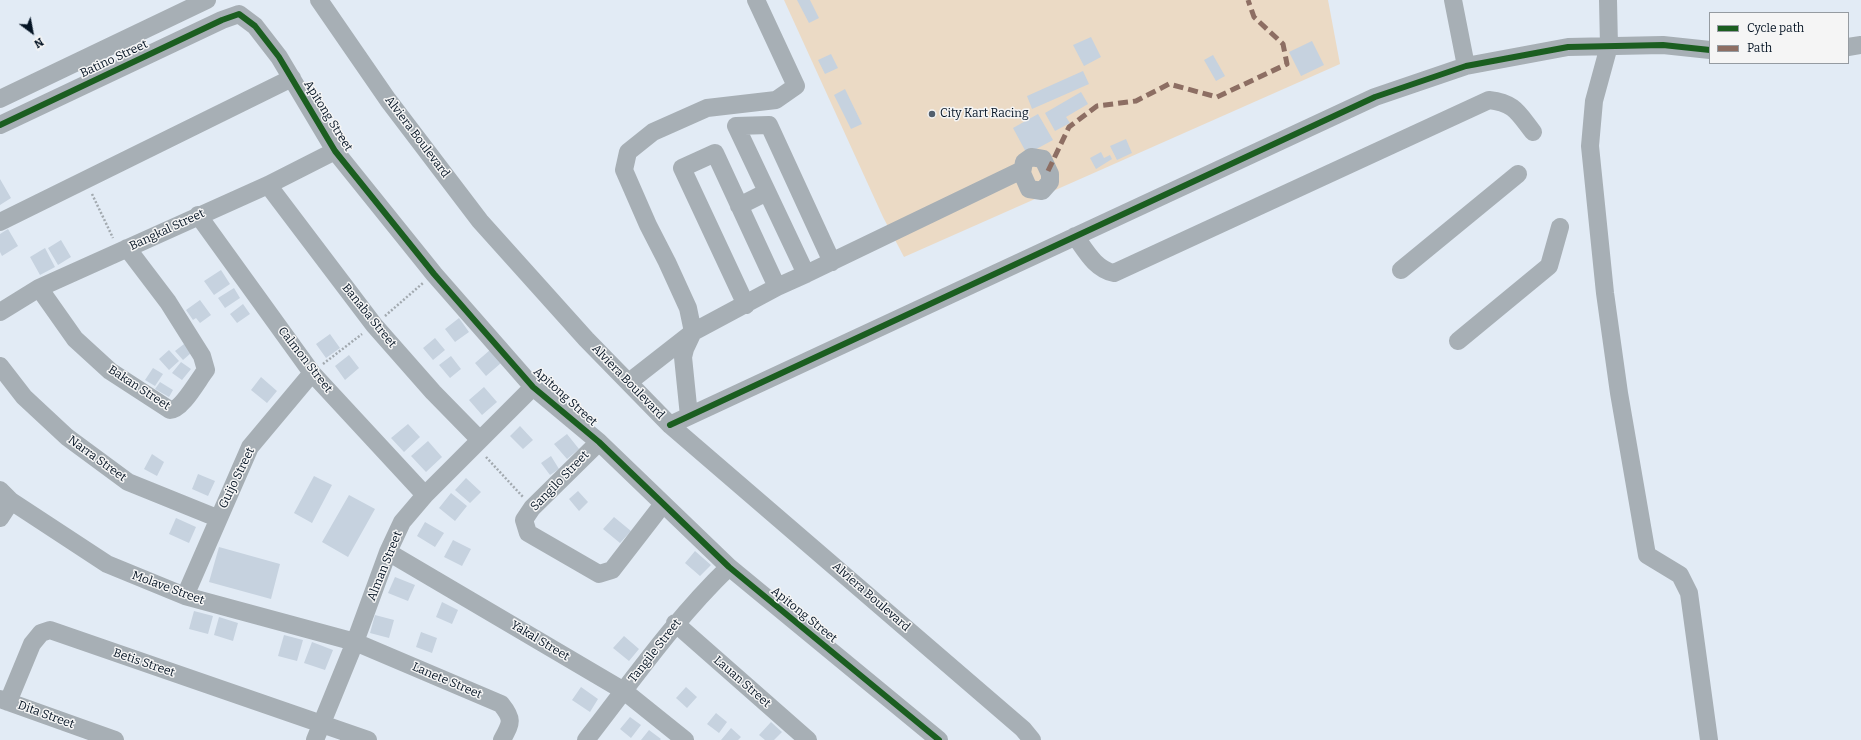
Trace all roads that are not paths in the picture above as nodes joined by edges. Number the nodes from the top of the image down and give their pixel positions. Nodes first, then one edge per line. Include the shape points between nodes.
1 (207, 0) edge
2 (319, 0) edge
3 (756, 0) edge
4 (1453, 0) edge
5 (1608, 0) edge
6 (239, 14) joint
7 (1861, 45) edge
8 (1609, 46) junction
9 (1849, 47) edge
10 (1709, 50) edge
11 (1466, 66) junction
12 (292, 78) junction
13 (0, 99) edge
14 (0, 125) edge
15 (1533, 132) dead end
16 (335, 151) junction
17 (1022, 170) dead end
18 (1518, 174) dead end
19 (268, 185) junction
20 (767, 192) junction
21 (739, 206) junction
22 (198, 215) junction
23 (0, 222) edge
24 (1560, 227) dead end
25 (1075, 236) junction
26 (123, 250) junction
27 (832, 262) junction
28 (1401, 270) dead end
29 (806, 274) junction
30 (777, 287) junction
31 (39, 288) junction
32 (746, 305) junction
33 (0, 312) edge
34 (693, 332) junction
35 (1458, 341) dead end
36 (0, 366) edge
37 (312, 373) junction
38 (629, 382) junction
39 (533, 387) junction
40 (688, 416) junction
41 (670, 425) junction
42 (480, 439) junction
43 (599, 442) junction
44 (425, 495) junction
45 (6, 496) edge
46 (663, 504) junction
47 (0, 518) edge
48 (218, 518) junction
49 (388, 552) junction
50 (729, 567) junction
51 (185, 596) junction
52 (676, 623) junction
53 (355, 642) junction
54 (624, 691) junction
55 (4, 700) edge
56 (317, 732) edge
57 (115, 740) edge
58 (368, 740) edge
59 (502, 740) edge
60 (586, 740) edge
61 (685, 740) edge
62 (808, 740) edge
63 (939, 740) edge
64 (1032, 740) edge
65 (1709, 740) edge

1 - 13 street
2 - 38 street, Alviera Boulevard via 388,100 480,221 586,339
3 - 34 street via 796,86 776,100 707,108 653,132 628,152 624,170 688,308
4 - 11 street
5 - 8 street
6 - 12 street, Apitong Street via 255,26
6 - 14 street, Batino Street
7 - 9 street
8 - 10 street via 1663,45
8 - 11 street via 1568,47
8 - 65 street via 1594,101 1590,146 1618,392 1647,555 1680,575 1689,593
11 - 25 street via 1375,97
12 - 16 street, Apitong Street
12 - 23 street
15 - 25 street via 1514,109 1504,102 1489,100 1114,273 1104,271 1097,265
16 - 19 street, Bangkal Street
16 - 39 street, Apitong Street via 434,274
17 - 27 street
18 - 28 street
19 - 22 street, Bangkal Street
19 - 42 street, Banaba Street via 374,325 433,392
20 - 21 street
20 - 27 street via 736,126 769,125
20 - 29 street
21 - 30 street
21 - 32 street via 716,153 682,168
22 - 26 street, Bangkal Street
22 - 37 street, Calmon Street
24 - 35 street via 1549,266
25 - 40 street
26 - 31 street, Bangkal Street
26 - 31 street, Bakan Street via 168,302 202,356 206,370 174,410 170,410 110,371 75,339
27 - 29 street
29 - 30 street
30 - 32 street
31 - 33 street, Bangkal Street
32 - 34 street
34 - 38 street
34 - 40 street via 683,357
36 - 48 street, Narra Street via 24,397 67,438 128,482
37 - 44 street, Calmon Street
37 - 48 street, Guijo Street via 250,447
38 - 41 street, Alviera Boulevard
39 - 42 street, Alman Street
39 - 43 street, Apitong Street
40 - 41 street
41 - 64 street, Alviera Boulevard via 1023,729
42 - 44 street, Alman Street
43 - 46 street, Apitong Street
43 - 46 street, Sangilo Street via 532,508 524,520 528,533 599,574 612,570
44 - 49 street, Alman Street via 402,522
45 - 47 street
45 - 51 street, Molave Street via 107,564
46 - 50 street, Apitong Street
48 - 51 street, Guijo Street
49 - 53 street, Alman Street
49 - 54 street, Yakal Street
50 - 52 street, Tangile Street
50 - 63 street, Apitong Street
51 - 53 street, Molave Street
52 - 54 street, Tangile Street
52 - 62 street, Lauan Street
53 - 56 street, Alman Street
53 - 59 street, Lanete Street via 501,704 510,714 511,723
54 - 60 street, Tangile Street
54 - 61 street, Yakal Street
55 - 56 street, Betis Street via 32,644 41,633 50,630
55 - 57 street, Dita Street
56 - 58 street

